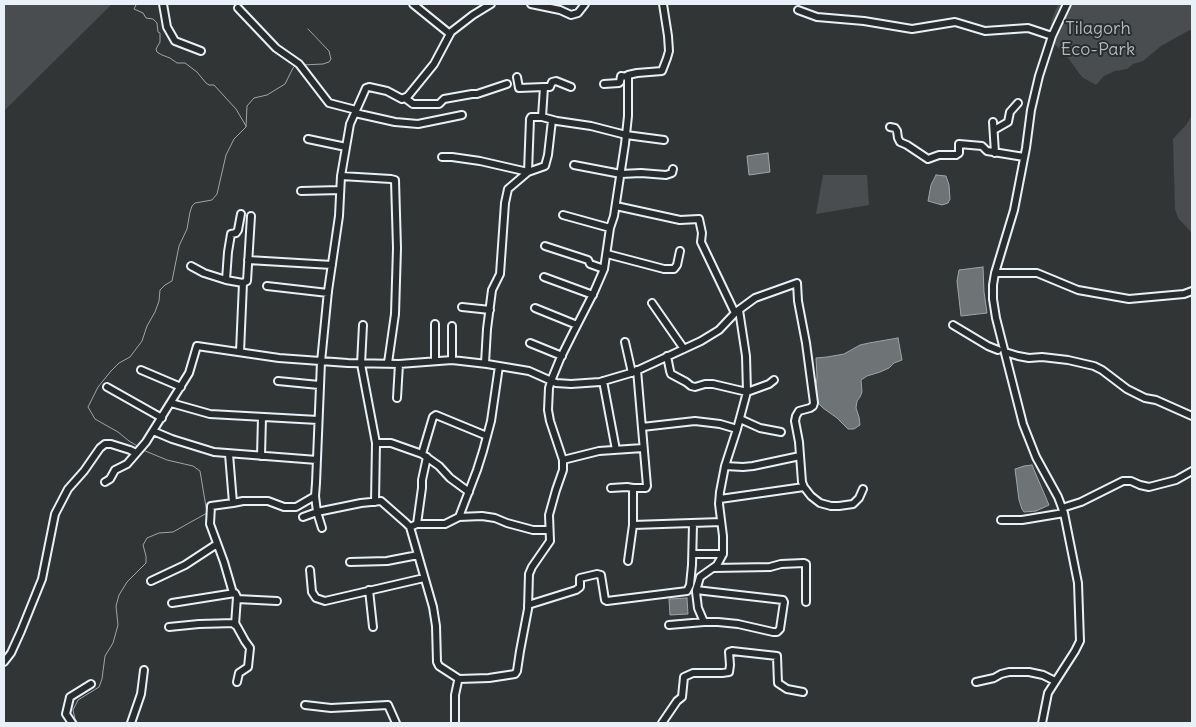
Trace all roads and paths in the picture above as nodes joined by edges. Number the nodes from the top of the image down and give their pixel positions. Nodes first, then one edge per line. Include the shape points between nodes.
1 (163, 4) edge
2 (413, 4) edge
3 (491, 4) edge
4 (531, 4) edge
5 (585, 4) edge
6 (663, 4) edge
7 (1067, 4) edge
8 (238, 8) dead end
9 (798, 10) dead end
10 (450, 34) junction
11 (1052, 36) junction
12 (201, 51) dead end
13 (516, 77) dead end
14 (628, 77) junction
15 (507, 84) dead end
16 (604, 84) dead end
17 (544, 87) junction
18 (571, 87) dead end
19 (405, 98) junction
20 (1018, 103) dead end
21 (355, 112) junction
22 (462, 115) dead end
23 (542, 117) junction
24 (552, 120) junction
25 (993, 122) dead end
26 (890, 127) dead end
27 (994, 130) junction
28 (626, 135) junction
29 (308, 139) dead end
30 (664, 140) dead end
31 (346, 147) junction
32 (995, 153) junction
33 (442, 157) dead end
34 (1024, 157) junction
35 (574, 165) dead end
36 (673, 169) dead end
37 (528, 172) junction
38 (621, 174) junction
39 (341, 176) junction
40 (340, 190) junction
41 (301, 191) dead end
42 (616, 206) junction
43 (241, 214) dead end
44 (563, 215) dead end
45 (251, 216) dead end
46 (610, 228) junction
47 (545, 246) dead end
48 (680, 251) dead end
49 (607, 254) junction
50 (248, 260) junction
51 (332, 265) junction
52 (191, 266) dead end
53 (604, 270) junction
54 (995, 273) junction
55 (544, 277) dead end
56 (226, 280) junction
57 (243, 283) junction
58 (267, 286) dead end
59 (1192, 291) edge
60 (328, 293) junction
61 (593, 294) junction
62 (652, 303) dead end
63 (462, 307) dead end
64 (535, 308) dead end
65 (490, 310) junction
66 (737, 312) junction
67 (435, 324) dead end
68 (363, 325) dead end
69 (577, 325) junction
70 (953, 325) dead end
71 (452, 326) dead end
72 (625, 342) dead end
73 (530, 343) dead end
74 (684, 349) junction
75 (1002, 351) junction
76 (240, 352) junction
77 (562, 356) junction
78 (667, 356) junction
79 (452, 360) junction
80 (435, 361) junction
81 (321, 362) junction
82 (388, 363) junction
83 (361, 364) junction
84 (398, 364) junction
85 (485, 364) junction
86 (499, 366) junction
87 (141, 370) dead end
88 (634, 372) junction
89 (774, 380) dead end
90 (551, 381) junction
91 (603, 381) junction
92 (278, 382) dead end
93 (319, 384) junction
94 (107, 387) dead end
95 (181, 387) junction
96 (747, 392) junction
97 (397, 398) dead end
98 (171, 403) junction
99 (1192, 416) edge
100 (262, 417) junction
101 (162, 418) junction
102 (740, 419) junction
103 (318, 420) junction
104 (642, 427) junction
105 (737, 429) junction
106 (153, 431) junction
107 (781, 432) dead end
108 (487, 436) junction
109 (376, 443) junction
110 (644, 448) junction
111 (616, 450) junction
112 (136, 454) junction
113 (229, 454) junction
114 (261, 456) junction
115 (425, 456) junction
116 (800, 456) junction
117 (317, 460) junction
118 (562, 460) junction
119 (725, 466) junction
120 (1192, 472) edge
121 (105, 482) dead end
122 (804, 487) junction
123 (611, 488) dead end
124 (633, 488) junction
125 (863, 489) dead end
126 (469, 492) junction
127 (314, 496) junction
128 (720, 499) junction
129 (375, 502) junction
130 (234, 503) junction
131 (1063, 511) junction
132 (317, 512) junction
133 (459, 517) junction
134 (303, 518) dead end
135 (1001, 520) dead end
136 (721, 522) junction
137 (418, 524) junction
138 (694, 524) junction
139 (632, 525) junction
140 (322, 528) dead end
141 (410, 528) junction
142 (549, 530) junction
143 (217, 544) junction
144 (692, 554) junction
145 (723, 554) junction
146 (418, 555) junction
147 (628, 561) dead end
148 (350, 562) dead end
149 (713, 568) junction
150 (310, 570) dead end
151 (424, 578) junction
152 (151, 581) dead end
153 (369, 590) junction
154 (696, 590) junction
155 (235, 596) junction
156 (277, 601) dead end
157 (806, 602) dead end
158 (172, 603) dead end
159 (528, 605) junction
160 (704, 622) junction
161 (669, 625) dead end
162 (235, 626) junction
163 (169, 627) dead end
164 (373, 627) dead end
165 (4, 662) edge
166 (144, 670) dead end
167 (459, 679) junction
168 (1055, 681) junction
169 (237, 682) dead end
170 (976, 682) dead end
171 (92, 684) dead end
172 (803, 692) dead end
173 (305, 704) dead end
174 (72, 723) edge
175 (131, 723) edge
176 (395, 723) edge
177 (454, 723) edge
178 (662, 723) edge
179 (1042, 723) edge

1 - 12 street via 170,34 176,41
2 - 10 street
3 - 10 street
4 - 5 street via 571,15 578,13
6 - 14 street via 668,51 662,71
7 - 11 street
8 - 21 street via 276,48 299,64 329,103
9 - 11 street via 817,17 912,29 955,22 985,31 1028,28
10 - 19 street via 434,64
11 - 34 street via 1031,110
13 - 17 street via 519,88
14 - 16 street via 621,76 619,83
14 - 28 street
15 - 19 street via 477,94 444,99 439,104 413,104
17 - 18 street via 550,87 556,81
17 - 23 street
19 - 21 street via 369,87
20 - 27 street via 1010,112 1008,122
21 - 22 street via 418,124
21 - 31 street
23 - 24 street
23 - 37 street via 530,119
24 - 28 street
24 - 37 street via 545,166
25 - 27 street
26 - 32 street via 897,131 900,142 928,159 939,155 956,156 959,144 982,146
27 - 32 street
28 - 30 street
28 - 38 street
29 - 31 street
31 - 39 street
32 - 34 street
33 - 37 street via 480,161
34 - 54 street via 1014,210
35 - 38 street
36 - 38 street via 666,175
37 - 65 street via 508,189 500,274 492,290
38 - 42 street
39 - 40 street
39 - 82 street via 396,180 395,314
40 - 41 street
40 - 51 street
42 - 46 street
42 - 66 street via 685,221 699,219 702,242
43 - 56 street via 238,230 231,234
44 - 46 street
45 - 50 street
46 - 49 street
47 - 53 street via 588,260
48 - 49 street via 674,269
49 - 53 street
50 - 51 street
50 - 57 street via 247,280
51 - 60 street
52 - 56 street
53 - 61 street
54 - 59 street via 1037,273 1078,290 1129,299
54 - 75 street via 993,299
55 - 61 street
56 - 57 street
57 - 76 street
58 - 60 street
60 - 81 street
61 - 69 street
62 - 74 street
63 - 65 street
64 - 69 street
65 - 85 street
66 - 74 street via 719,330
66 - 96 street via 746,356
66 - 116 street via 755,298 796,283 814,403 796,416
67 - 80 street
68 - 83 street
69 - 77 street
70 - 75 street
71 - 79 street
72 - 88 street
73 - 77 street
74 - 78 street
75 - 99 street via 1094,366 1127,389
75 - 131 street via 1023,424
76 - 81 street
76 - 95 street via 197,346
77 - 90 street
78 - 88 street
78 - 96 street via 671,374 691,386 712,384
79 - 80 street
79 - 85 street
80 - 84 street
81 - 83 street
81 - 93 street
82 - 83 street
82 - 84 street
83 - 109 street
84 - 97 street
85 - 86 street
86 - 90 street via 529,371
86 - 108 street
87 - 95 street
88 - 91 street
88 - 104 street
89 - 96 street
90 - 91 street via 571,384
90 - 118 street via 548,410
91 - 111 street
92 - 93 street
93 - 103 street
94 - 101 street
95 - 98 street
96 - 102 street
98 - 100 street via 210,414
98 - 101 street
100 - 103 street
100 - 114 street
101 - 106 street
102 - 105 street
102 - 107 street via 760,428
103 - 117 street
104 - 105 street via 695,421
104 - 110 street
105 - 119 street
106 - 112 street
106 - 113 street via 196,447
108 - 115 street via 436,415
108 - 126 street
109 - 115 street via 392,443
109 - 129 street
110 - 111 street
110 - 124 street via 647,488
111 - 118 street via 591,452
112 - 121 street via 127,464 114,470
112 - 165 street via 105,444 68,489 55,514 42,579 22,631
113 - 114 street
113 - 130 street
114 - 117 street
115 - 126 street
115 - 137 street
116 - 119 street via 753,466
116 - 122 street
117 - 127 street
118 - 142 street via 563,470 549,515
119 - 128 street
120 - 131 street via 1150,487 1123,481
122 - 125 street via 820,503 832,506 853,504
122 - 128 street
123 - 124 street
124 - 139 street
126 - 133 street
127 - 130 street via 296,507 284,507 268,501
127 - 132 street
128 - 136 street
129 - 132 street
129 - 141 street via 381,501
130 - 143 street via 211,506 210,524
131 - 135 street via 1022,520
131 - 168 street via 1078,583 1080,641
132 - 134 street
132 - 140 street
133 - 137 street via 445,524
133 - 142 street via 482,516 532,530
136 - 138 street
136 - 145 street
137 - 141 street
138 - 139 street
138 - 144 street
139 - 147 street
141 - 146 street
142 - 159 street via 550,541 529,574
143 - 152 street via 185,565
143 - 155 street
144 - 145 street
144 - 159 street via 690,585 681,592 607,601 601,575 597,574 580,578 580,587 576,590
145 - 149 street
146 - 148 street via 387,561
146 - 151 street
149 - 154 street via 700,577
149 - 157 street via 804,563
150 - 153 street via 312,592 316,598 328,601
151 - 153 street
151 - 167 street via 433,607 439,666
153 - 164 street
154 - 160 street
154 - 160 street via 784,602 777,632 738,624
155 - 156 street
155 - 158 street
155 - 162 street
159 - 167 street via 515,674
160 - 161 street
162 - 163 street via 199,624
162 - 169 street via 250,648 248,667 239,673
166 - 175 street
167 - 177 street
168 - 170 street via 1029,672 1009,672
168 - 179 street via 1048,692
171 - 174 street via 70,697 66,714
172 - 178 street via 787,689 778,683 777,656 732,651 729,652 729,672 693,672 684,677 682,697
173 - 176 street via 331,708 388,705

